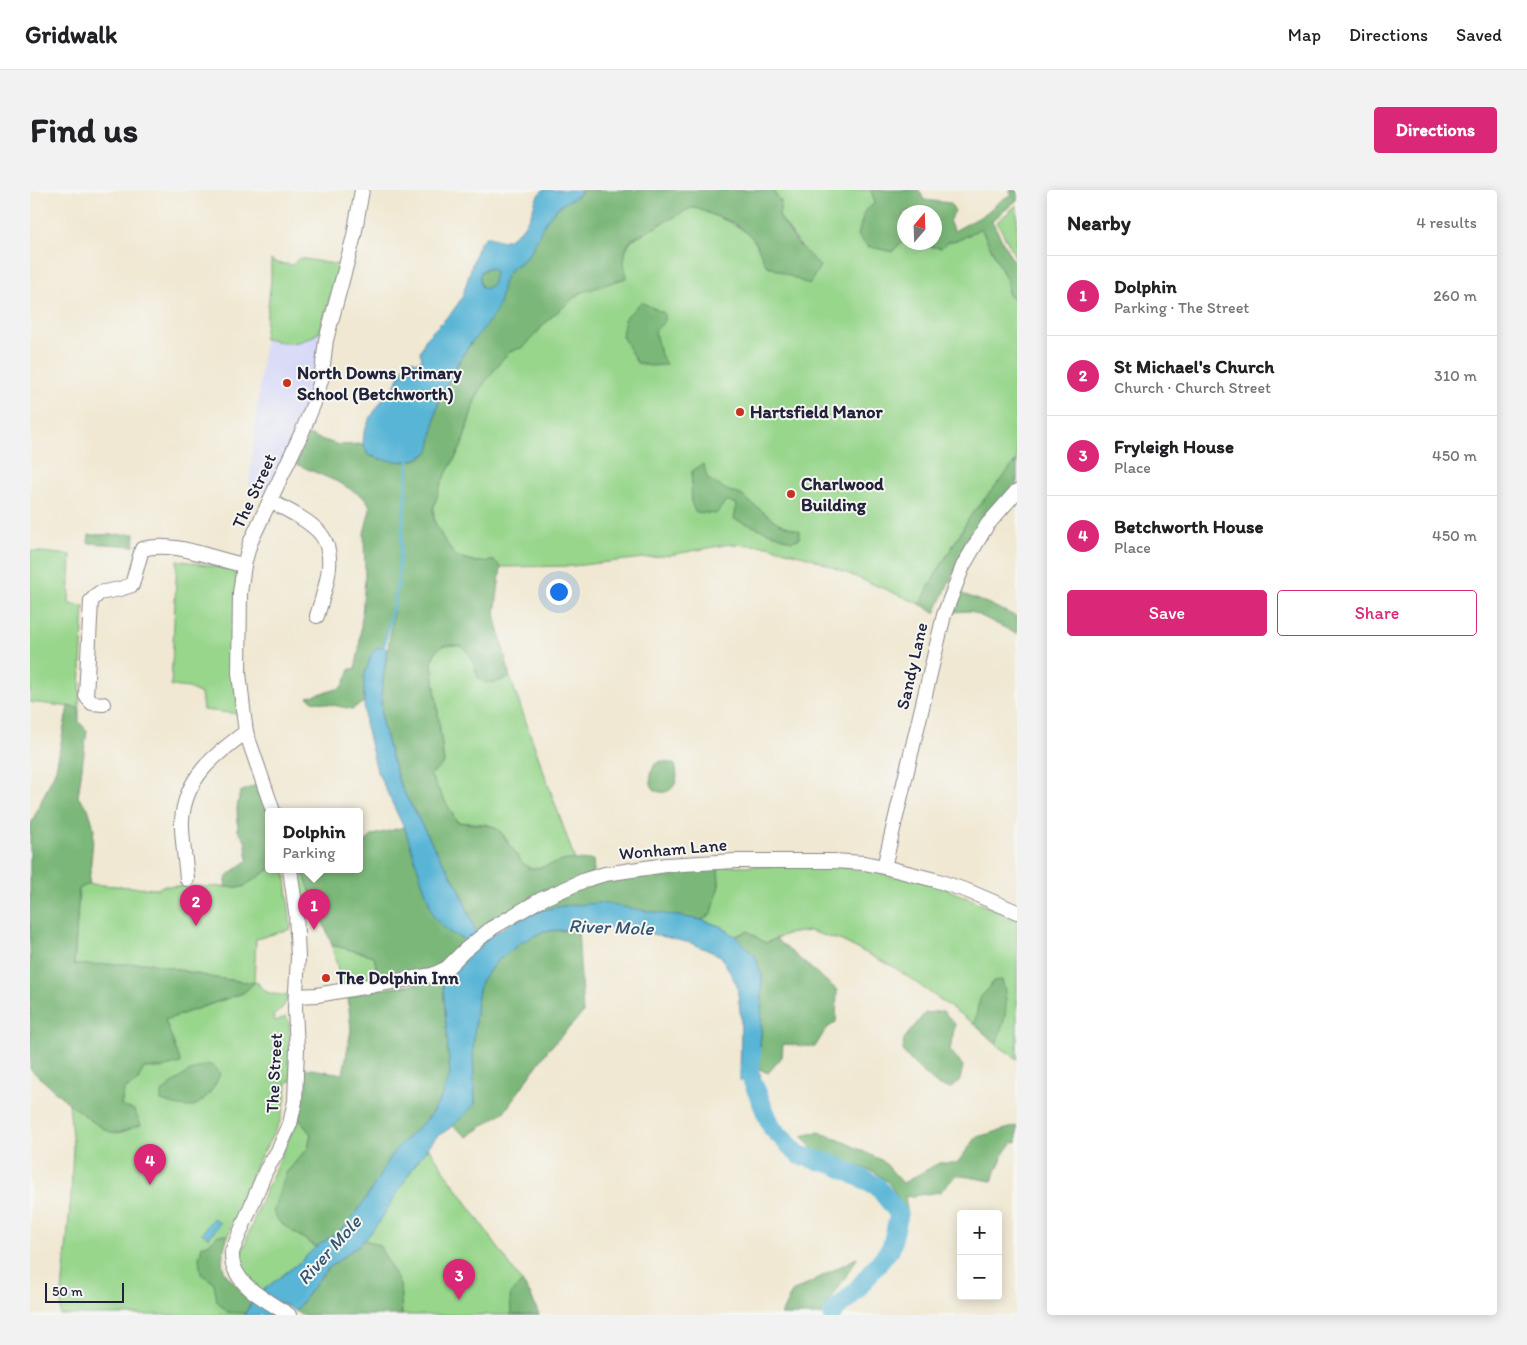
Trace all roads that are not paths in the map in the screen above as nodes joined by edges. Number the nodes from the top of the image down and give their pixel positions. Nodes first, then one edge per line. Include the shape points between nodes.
1 (362, 190) edge
2 (1017, 491) edge
3 (270, 501) junction
4 (244, 565) junction
5 (317, 616) dead end
6 (103, 704) dead end
7 (246, 732) junction
8 (272, 808) edge
9 (884, 867) junction
10 (291, 873) edge
11 (187, 879) dead end
12 (1017, 912) edge
13 (296, 996) junction
14 (289, 1315) edge

1 - 3 street, The Street via 354,236 326,340 318,388
2 - 9 street, Sandy Lane via 987,525 962,566 944,615
3 - 4 street, The Street via 250,543
3 - 5 street via 306,521 320,533 326,544 330,563
4 - 6 street via 172,547 142,549 132,585 99,593 91,601 86,696 92,703
4 - 7 street, The Street via 240,593 239,673
7 - 8 street, The Street
7 - 11 street via 220,750 201,770 188,795 182,821
9 - 12 street, Wonham Lane via 968,891
9 - 13 street, Wonham Lane via 834,861 735,861 666,864 605,874 540,900 492,928 447,968 432,975
10 - 13 street, The Street via 296,912
13 - 14 street, The Street via 295,1101 290,1124 266,1170 232,1252 233,1264 240,1278

